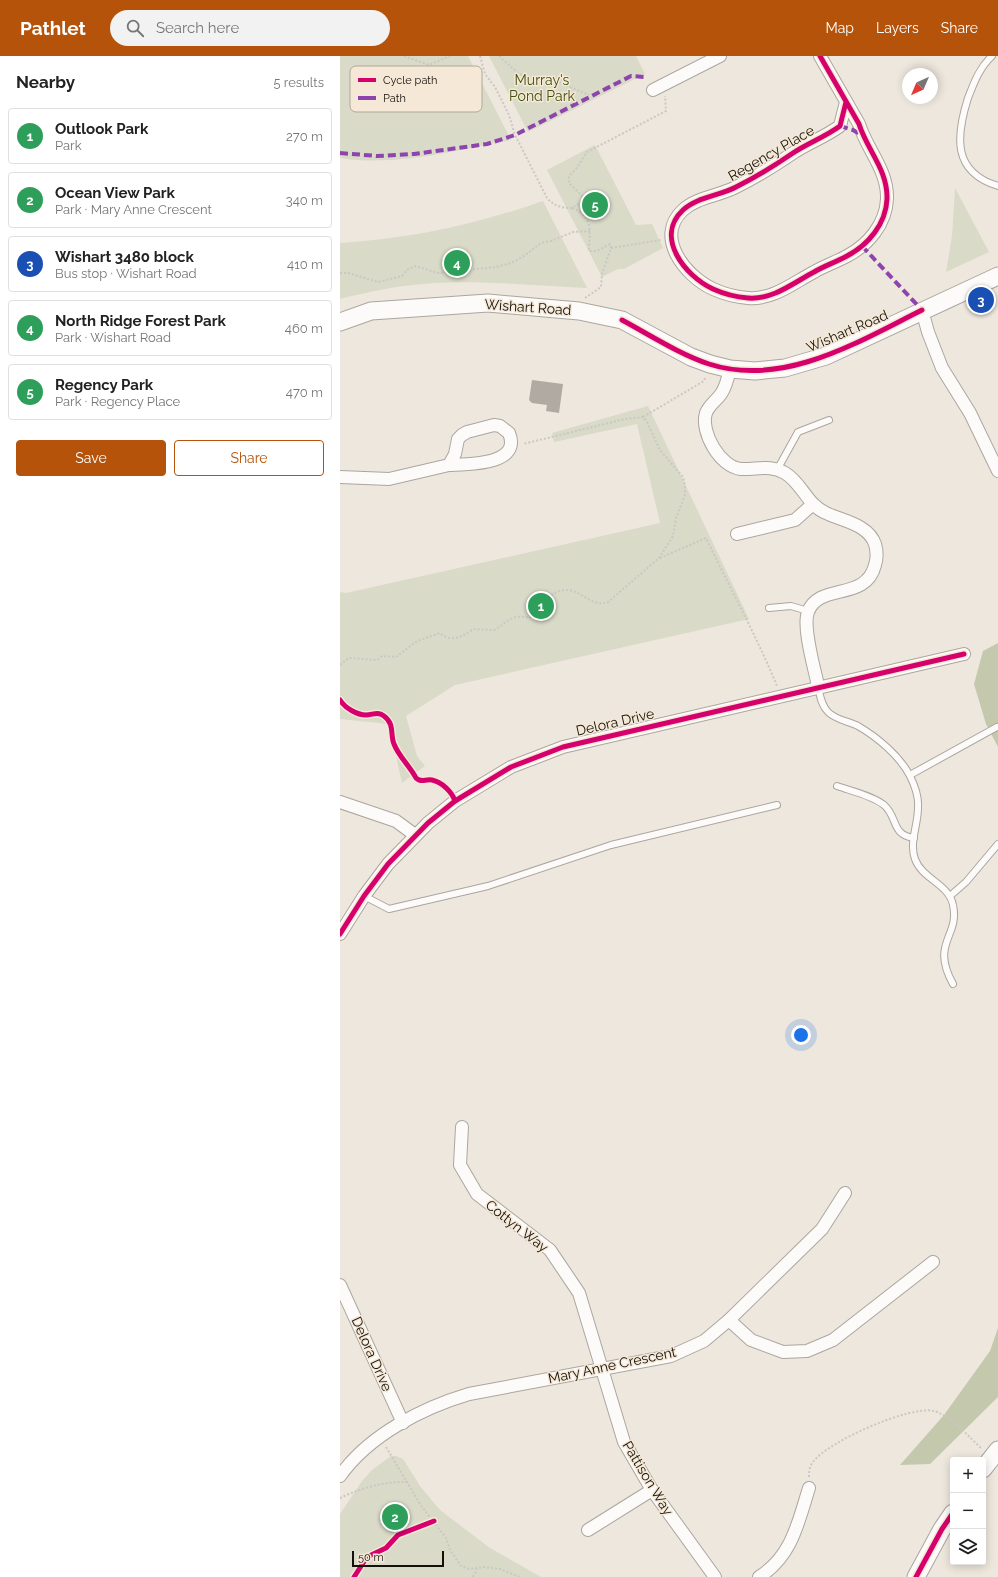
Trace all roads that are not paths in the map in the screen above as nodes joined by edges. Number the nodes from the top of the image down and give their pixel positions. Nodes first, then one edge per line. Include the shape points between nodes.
1 (720, 56) edge
2 (820, 56) edge
3 (992, 56) edge
4 (701, 60) edge
5 (653, 90) dead end
6 (846, 102) junction
7 (840, 126) junction
8 (863, 136) junction
9 (998, 186) edge
10 (998, 276) edge
11 (922, 310) junction
12 (340, 322) edge
13 (730, 369) junction
14 (829, 420) dead end
15 (449, 466) junction
16 (777, 470) junction
17 (998, 471) edge
18 (340, 477) edge
19 (813, 504) junction
20 (737, 534) dead end
21 (769, 608) dead end
22 (808, 611) junction
23 (964, 654) dead end
24 (818, 686) junction
25 (998, 727) edge
26 (910, 775) junction
27 (837, 786) dead end
28 (340, 802) edge
29 (777, 805) dead end
30 (415, 835) junction
31 (914, 838) junction
32 (998, 844) edge
33 (364, 896) junction
34 (950, 896) junction
35 (340, 934) edge
36 (953, 984) dead end
37 (462, 1127) dead end
38 (845, 1193) dead end
39 (933, 1262) dead end
40 (340, 1285) edge
41 (729, 1320) junction
42 (601, 1368) junction
43 (403, 1423) junction
44 (340, 1476) edge
45 (809, 1488) road end
46 (652, 1490) junction
47 (950, 1517) edge
48 (588, 1530) dead end
49 (715, 1577) edge
50 (759, 1577) edge
51 (916, 1577) edge

1 - 4 street
2 - 6 street
3 - 9 lane via 974,82 962,119 959,139 962,153 969,166 983,180
4 - 5 street
6 - 7 street
6 - 8 street
7 - 8 street
7 - 8 street, Regency Place via 769,170 725,193 706,198 688,207 676,220 671,238 674,250 688,272 712,289 728,295 762,297 789,288 813,272 856,250 878,228 887,200 886,182
10 - 11 street, Wishart Road
11 - 13 street, Wishart Road via 826,356 785,368 755,371
11 - 17 street via 942,368 970,413
12 - 13 street, Wishart Road via 371,311 488,303 579,311 622,320 691,357
13 - 16 street via 724,388 706,411 705,429 719,455 731,466 741,469 764,467
14 - 16 lane via 798,432
15 - 15 street via 458,439 467,432 494,425 509,433 512,444 502,458
15 - 18 street via 389,479
16 - 19 street via 794,480
19 - 20 street via 795,520
19 - 22 street via 826,513 864,530 875,544 876,560 871,576 860,586 820,597
21 - 22 lane via 791,606
22 - 24 street via 806,627
23 - 24 street, Delora Drive
24 - 26 lane via 827,711 834,717 865,731 899,760
24 - 30 street, Delora Drive via 563,747 511,767 455,801
25 - 26 lane
26 - 31 lane via 919,806
27 - 31 lane via 885,806 901,834
28 - 30 street via 396,821
29 - 33 lane via 611,845 488,886 390,909
30 - 33 street, Delora Drive via 388,864
31 - 34 lane via 915,860
32 - 34 lane via 966,882
33 - 35 street, Delora Drive
34 - 36 lane via 953,904 953,921 943,955
37 - 42 street, Cottyn Way via 460,1166 477,1194 550,1250 579,1293
38 - 41 street, Mary Anne Crescent via 822,1229
39 - 41 street via 833,1340 807,1351 783,1352 751,1340
40 - 43 street, Delora Drive
41 - 42 street, Mary Anne Crescent via 704,1341 670,1356
42 - 43 street, Mary Anne Crescent via 470,1394 436,1406
42 - 46 street, Pattison Way via 624,1442
43 - 44 street, Mary Anne Crescent via 380,1437 356,1457
45 - 50 street via 795,1533 783,1556
46 - 48 street
46 - 49 street, Pattison Way
47 - 51 street

